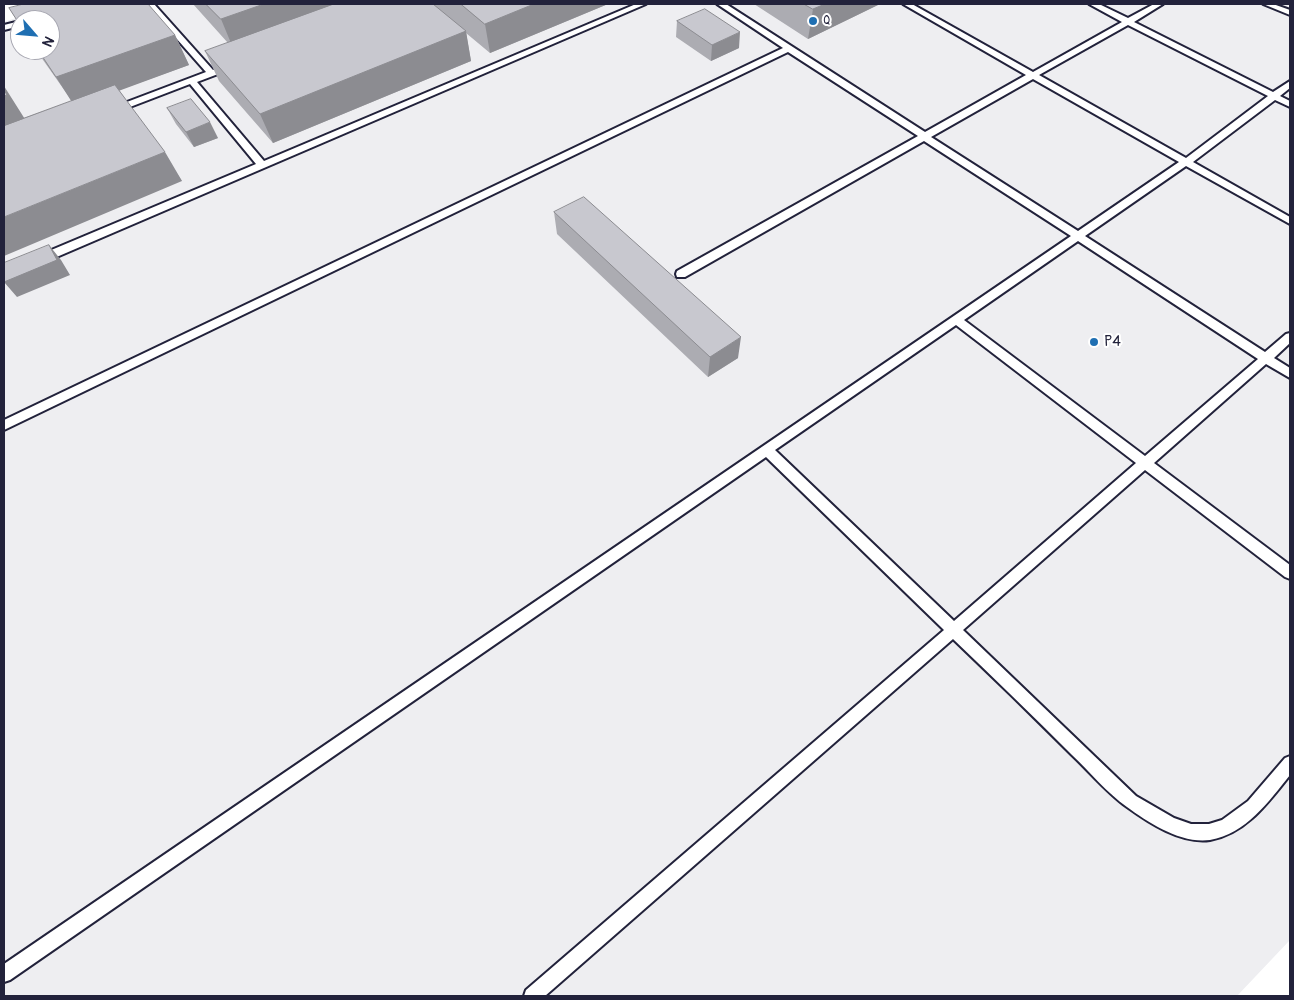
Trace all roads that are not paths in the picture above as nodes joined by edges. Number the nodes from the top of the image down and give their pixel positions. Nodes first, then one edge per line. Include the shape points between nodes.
1 (150, 4) edge
2 (642, 4) edge
3 (721, 4) edge
4 (907, 4) edge
5 (1093, 4) edge
6 (1159, 4) edge
7 (1267, 4) edge
8 (1290, 13) edge
9 (1128, 21) junction
10 (789, 48) junction
11 (239, 63) edge
12 (211, 73) junction
13 (1033, 75) junction
14 (192, 81) junction
15 (1290, 84) edge
16 (1274, 96) junction
17 (1290, 104) edge
18 (102, 115) edge
19 (924, 136) junction
20 (1186, 162) junction
21 (262, 165) junction
22 (1290, 221) edge
23 (1078, 237) junction
24 (30, 263) edge
25 (681, 274) dead end
26 (956, 320) junction
27 (1290, 337) edge
28 (1265, 359) junction
29 (1290, 374) edge
30 (4, 426) edge
31 (767, 450) junction
32 (1145, 463) junction
33 (1290, 573) edge
34 (953, 630) junction
35 (1290, 763) edge
36 (4, 974) edge
37 (532, 996) edge

1 - 12 lane
2 - 21 lane
3 - 10 lane
4 - 13 lane
5 - 9 lane
6 - 9 lane
7 - 8 lane
9 - 13 lane
9 - 16 lane
10 - 19 lane
10 - 30 lane
11 - 12 lane
12 - 14 lane
13 - 19 lane
13 - 20 lane
14 - 18 lane
14 - 21 lane
15 - 16 lane
16 - 17 lane
16 - 20 lane
19 - 23 lane
19 - 25 lane
20 - 22 lane
20 - 23 lane
21 - 24 lane
23 - 26 lane
23 - 28 lane
26 - 31 lane
26 - 32 lane
27 - 28 lane
28 - 29 lane
28 - 32 lane
31 - 34 lane
31 - 36 lane
32 - 33 lane
32 - 34 lane
34 - 35 lane via 1131,801 1171,825 1195,833 1221,831 1246,816
34 - 37 lane

